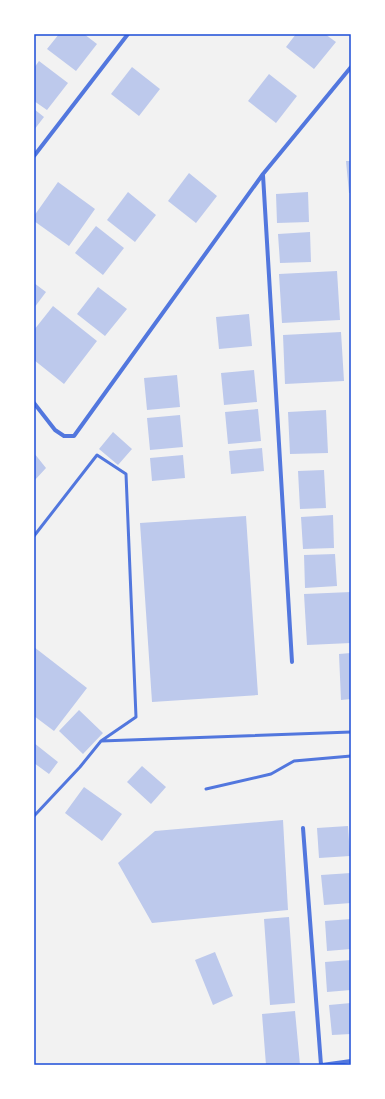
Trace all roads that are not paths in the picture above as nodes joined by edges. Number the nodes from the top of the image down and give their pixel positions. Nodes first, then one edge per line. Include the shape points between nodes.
1 (128, 34) edge
2 (351, 67) edge
3 (34, 156) edge
4 (262, 174) junction
5 (34, 403) edge
6 (34, 536) edge
7 (292, 662) dead end
8 (351, 732) edge
9 (101, 741) junction
10 (351, 756) edge
11 (206, 789) dead end
12 (34, 816) edge
13 (303, 828) dead end
14 (351, 1061) edge
15 (321, 1065) edge

1 - 3 street
2 - 4 street
4 - 5 street via 74,436 64,436 55,430
4 - 7 street
6 - 9 lane via 97,455 126,474 136,717
8 - 9 lane
9 - 12 lane
10 - 11 lane via 294,760 271,774
13 - 15 street
14 - 15 street

